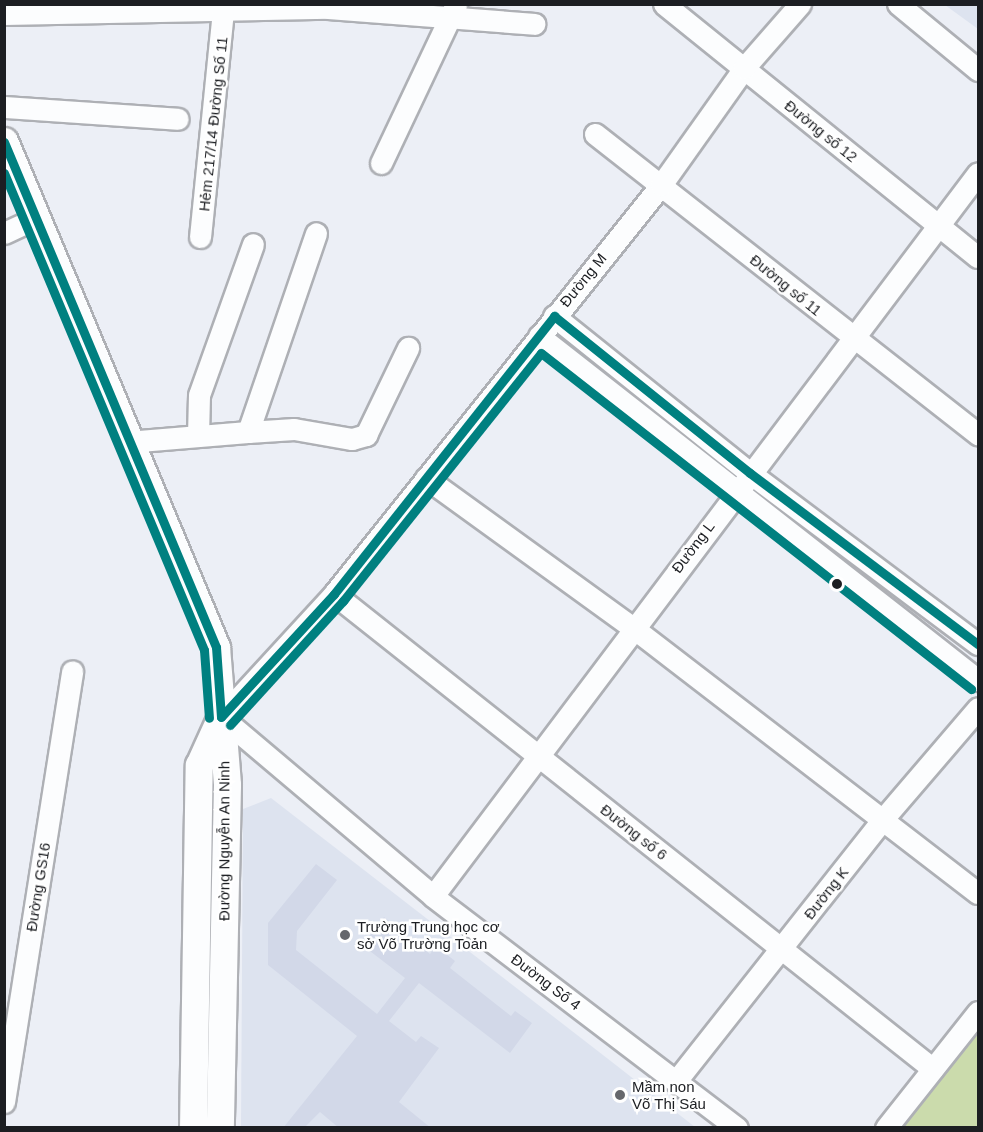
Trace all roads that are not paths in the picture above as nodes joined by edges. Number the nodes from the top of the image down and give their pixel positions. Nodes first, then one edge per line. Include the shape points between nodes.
1 (664, 4) edge
2 (800, 4) edge
3 (898, 4) edge
4 (328, 6) edge
5 (201, 8) edge
6 (454, 9) edge
7 (223, 11) junction
8 (485, 11) edge
9 (4, 14) edge
10 (534, 24) dead end
11 (744, 68) junction
12 (978, 70) edge
13 (4, 107) edge
14 (178, 118) dead end
15 (595, 134) dead end
16 (4, 141) edge
17 (381, 164) dead end
18 (978, 173) edge
19 (661, 185) junction
20 (36, 218) junction
21 (938, 225) junction
22 (4, 233) edge
23 (316, 233) dead end
24 (200, 237) dead end
25 (254, 244) dead end
26 (978, 257) edge
27 (554, 316) junction
28 (539, 336) junction
29 (852, 339) junction
30 (408, 348) dead end
31 (248, 432) junction
32 (978, 434) edge
33 (198, 436) junction
34 (127, 442) junction
35 (750, 473) junction
36 (426, 478) junction
37 (735, 493) junction
38 (334, 594) junction
39 (632, 627) junction
40 (978, 644) edge
41 (72, 671) dead end
42 (978, 680) edge
43 (978, 708) edge
44 (220, 717) junction
45 (535, 755) junction
46 (883, 819) junction
47 (978, 893) edge
48 (433, 896) junction
49 (783, 948) junction
50 (978, 1012) edge
51 (933, 1070) junction
52 (676, 1081) junction
53 (4, 1102) edge
54 (193, 1128) edge
55 (220, 1128) edge
56 (737, 1128) edge
57 (886, 1128) edge

1 - 11 street, Đường số 12
2 - 11 street, Đường M
3 - 12 street
4 - 6 street
4 - 7 street
5 - 7 street
5 - 9 street
6 - 8 street
6 - 17 street
7 - 24 street, Hẻm 217/14 Đường Số 11
8 - 10 street
11 - 19 street, Đường M
11 - 21 street, Đường số 12
13 - 14 street
15 - 19 street, Đường số 11
16 - 20 main road
18 - 21 street, Đường L
19 - 27 street, Đường M
19 - 29 street, Đường số 11
20 - 22 street
20 - 34 main road
21 - 26 street, Đường số 12
21 - 29 street, Đường L
23 - 31 street
25 - 33 street via 199,395
27 - 28 street, Đường M
27 - 35 street
28 - 36 street, Đường M
28 - 37 street
29 - 32 street, Đường số 11
29 - 35 street, Đường L
30 - 31 street via 366,435 352,439 294,429
31 - 33 street
33 - 34 street
34 - 44 main road via 216,647
35 - 37 street, Đường L
35 - 40 street
36 - 38 street, Đường M
36 - 39 street
37 - 39 street, Đường L
37 - 42 street
38 - 44 street, Đường M
38 - 45 street, Đường số 6
39 - 45 street, Đường L
39 - 46 street
41 - 53 street, Đường GS16
43 - 46 street, Đường K
44 - 48 street, Đường Số 4
44 - 54 main road, Đường Nguyễn An Ninh via 199,765
44 - 55 main road, Đường Nguyễn An Ninh via 227,785
45 - 48 street, Đường L
45 - 49 street, Đường số 6
46 - 47 street
46 - 49 street, Đường K
48 - 52 street, Đường Số 4
49 - 51 street, Đường số 6
49 - 52 street, Đường K
50 - 51 street
51 - 57 street
52 - 56 street, Đường Số 4

